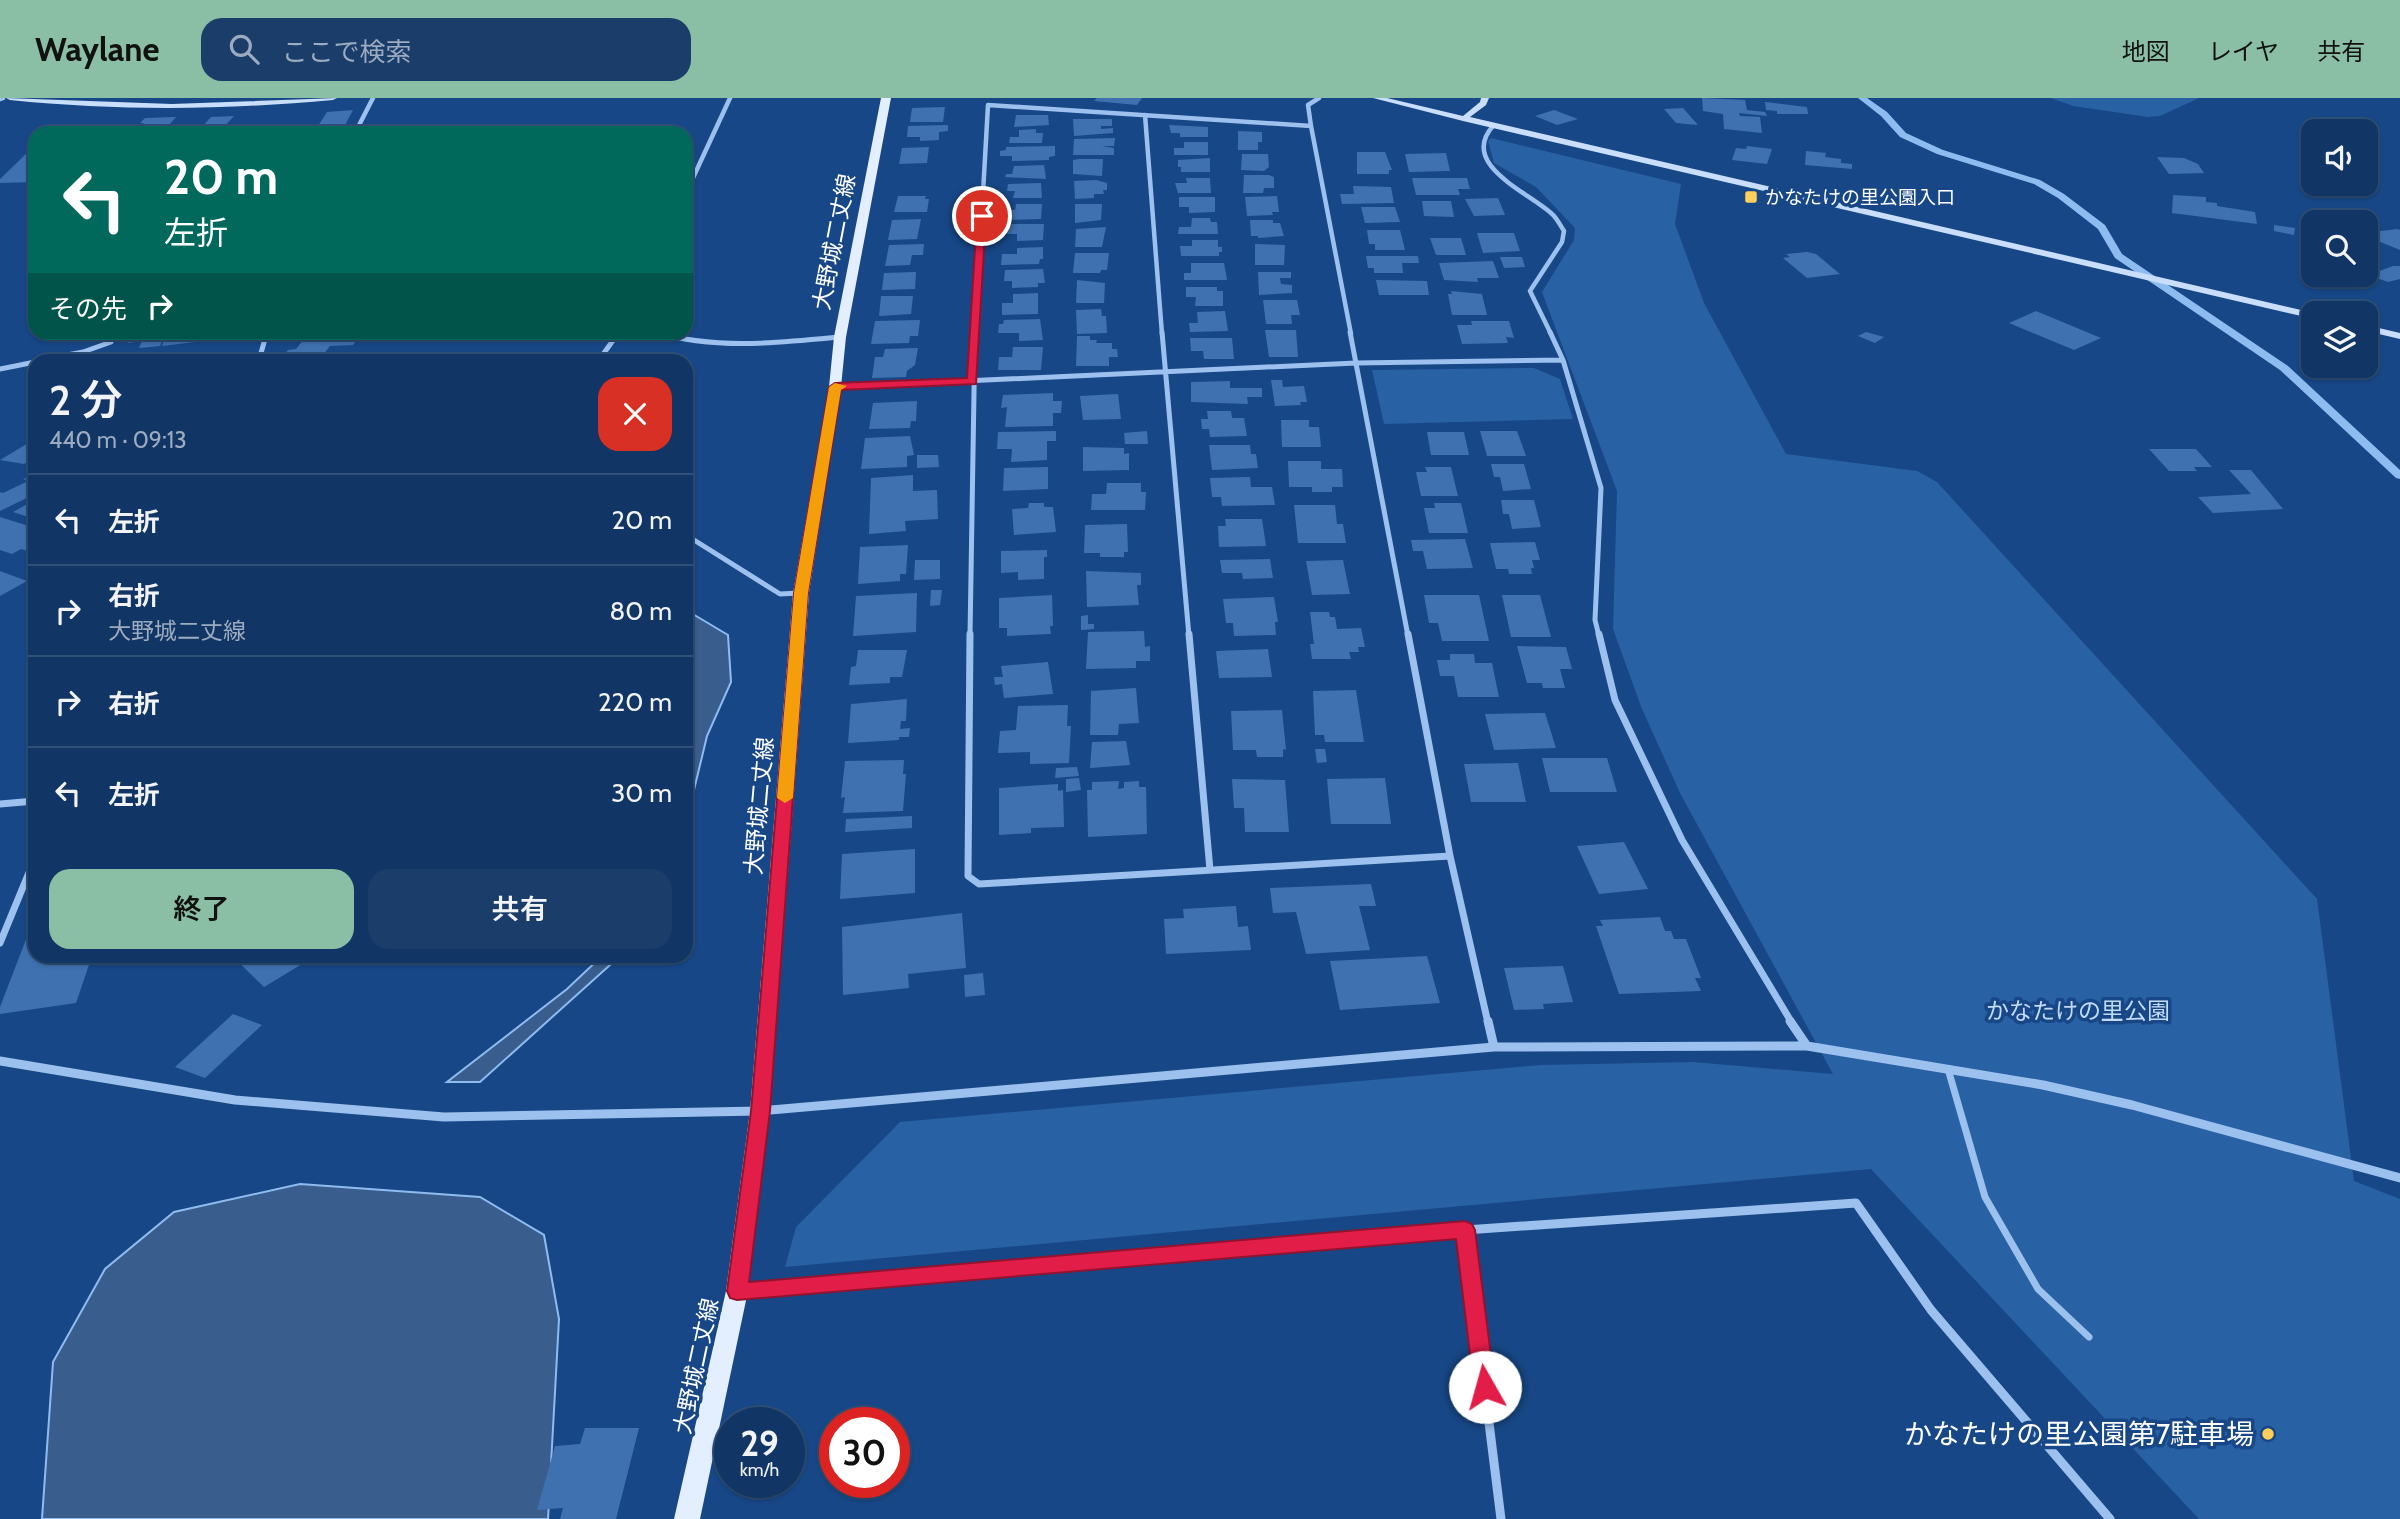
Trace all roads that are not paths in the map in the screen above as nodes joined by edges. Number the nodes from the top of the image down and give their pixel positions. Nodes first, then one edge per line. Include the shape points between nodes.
1 (10, 98) edge
2 (333, 98) edge
3 (373, 98) edge
4 (730, 98) edge
5 (886, 98) edge
6 (1319, 98) edge
7 (1377, 98) edge
8 (1485, 98) edge
9 (1145, 115) junction
10 (1463, 119) junction
11 (359, 126) edge
12 (1311, 126) junction
13 (1493, 126) junction
14 (693, 178) edge
15 (2301, 313) edge
16 (2378, 331) edge
17 (2400, 336) edge
18 (841, 337) junction
19 (108, 340) edge
20 (683, 340) edge
21 (72, 354) edge
22 (1563, 360) junction
23 (28, 363) edge
24 (1356, 363) junction
25 (0, 369) edge
26 (1165, 372) junction
27 (972, 382) junction
28 (835, 387) junction
29 (693, 539) edge
30 (801, 593) junction
31 (28, 802) edge
32 (0, 804) edge
33 (1450, 856) junction
34 (1210, 870) junction
35 (28, 875) edge
36 (0, 943) edge
37 (1807, 1046) junction
38 (1493, 1047) junction
39 (0, 1061) edge
40 (1948, 1069) junction
41 (760, 1111) junction
42 (2400, 1178) edge
43 (1465, 1230) junction
44 (737, 1291) junction
45 (2089, 1337) dead end
46 (687, 1519) edge
47 (1501, 1519) edge
48 (2110, 1519) edge

1 - 2 street via 168,107
3 - 11 street
4 - 14 street
5 - 18 main road, 大野城二丈線
6 - 12 street via 1308,105
7 - 10 street
8 - 10 street
9 - 12 street
9 - 26 street
9 - 27 street via 988,105
10 - 13 street
12 - 24 street
13 - 15 street
13 - 22 street via 1483,137 1487,164 1554,215 1564,231 1562,243 1531,291
16 - 17 street
18 - 20 street via 728,344
18 - 28 main road, 大野城二丈線
19 - 21 street
22 - 24 street
22 - 37 street via 1601,488 1595,620 1615,700 1682,840
23 - 25 street
24 - 26 street
24 - 33 street
26 - 27 street
26 - 34 street
27 - 28 street
27 - 34 street via 968,876 979,884
28 - 30 main road, 大野城二丈線
29 - 30 street via 780,594
30 - 41 main road, 大野城二丈線
31 - 32 street
33 - 34 street
33 - 38 street
35 - 36 street
37 - 38 street
37 - 40 street
38 - 41 street
39 - 41 street via 235,1100 444,1117
40 - 42 street via 2132,1105
40 - 45 lane via 1985,1197 2038,1289
41 - 44 main road, 大野城二丈線
43 - 44 street
43 - 47 street
43 - 48 street via 1856,1203 1931,1310
44 - 46 main road, 大野城二丈線

